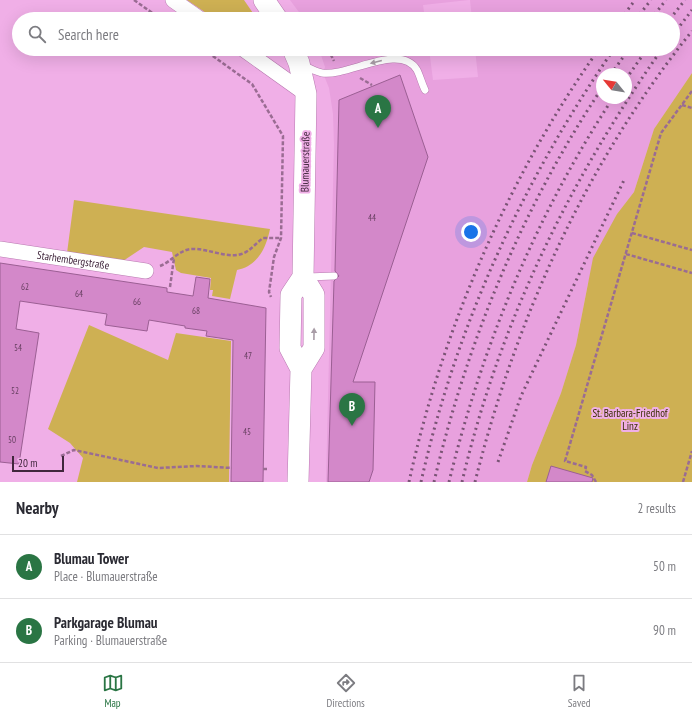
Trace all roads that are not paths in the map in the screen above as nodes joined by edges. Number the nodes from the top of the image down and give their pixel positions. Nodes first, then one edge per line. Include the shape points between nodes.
1 (172, 0) edge
2 (264, 0) edge
3 (190, 12) edge
4 (272, 12) edge
5 (253, 56) edge
6 (296, 56) edge
7 (425, 90) dead end
8 (306, 94) junction
9 (0, 249) edge
10 (146, 271) road end
11 (334, 276) dead end
12 (303, 277) junction
13 (298, 482) edge

1 - 3 street
2 - 4 main road
5 - 8 street
7 -> 6 lane via 416,69 396,58 323,73
6 - 8 main road, Blumauerstraße
8 - 12 main road, Blumauerstraße
9 - 10 street, Starhembergstraße
11 - 12 lane
12 - 13 main road via 314,295 314,348 301,369

